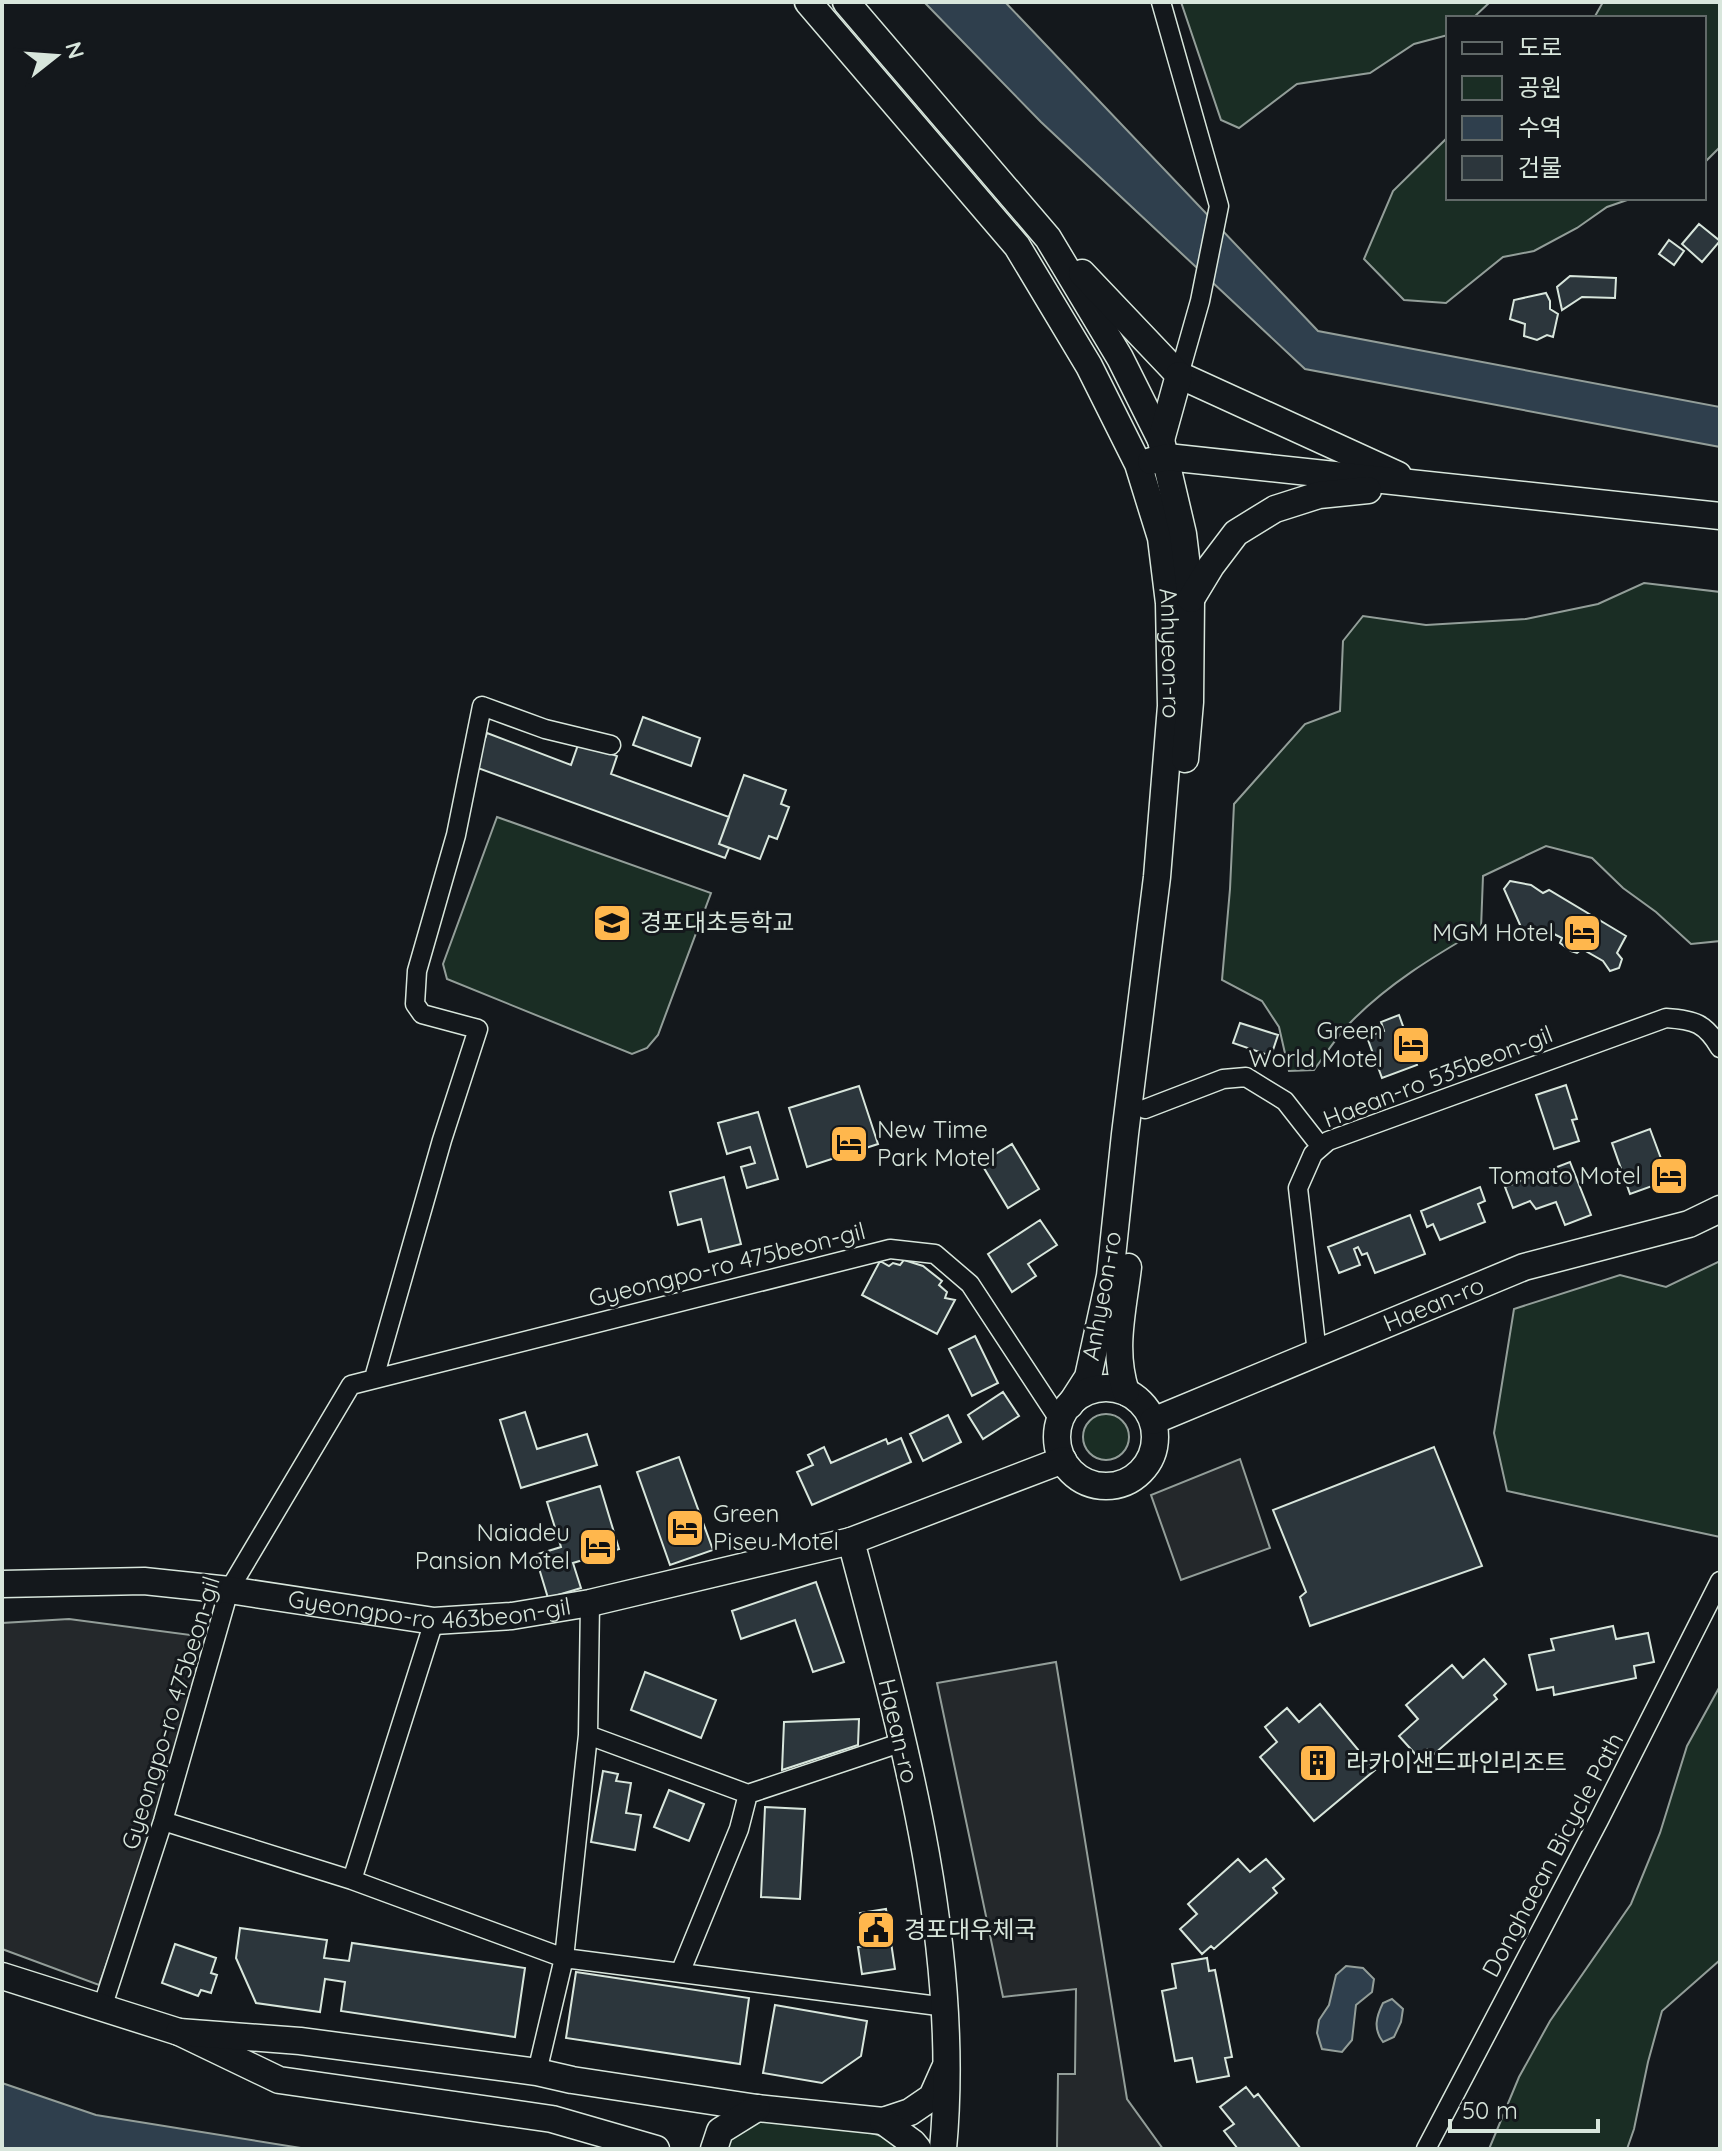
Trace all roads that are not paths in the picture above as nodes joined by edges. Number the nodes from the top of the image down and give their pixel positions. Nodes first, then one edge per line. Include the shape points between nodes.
1 (808, 2) edge
2 (846, 2) edge
3 (1161, 2) edge
4 (1044, 232) junction
5 (1179, 375) junction
6 (1164, 448) junction
7 (1138, 464) junction
8 (1419, 484) junction
9 (1720, 516) edge
10 (1191, 599) junction
11 (611, 745) dead end
12 (1720, 1048) edge
13 (1145, 1109) junction
14 (1321, 1147) junction
15 (1720, 1209) edge
16 (1317, 1353) junction
17 (374, 1378) junction
18 (1126, 1392) junction
19 (1065, 1413) junction
20 (1153, 1421) junction
21 (1063, 1460) junction
22 (851, 1541) junction
23 (1720, 1581) edge
24 (2, 1584) edge
25 (229, 1590) junction
26 (590, 1603) junction
27 (434, 1621) junction
28 (588, 1735) junction
29 (903, 1742) junction
30 (748, 1794) junction
31 (163, 1821) junction
32 (352, 1880) junction
33 (564, 1958) junction
34 (680, 1973) junction
35 (2, 1976) edge
36 (946, 2007) junction
37 (102, 2008) junction
38 (179, 2032) junction
39 (946, 2067) junction
40 (537, 2072) junction
41 (757, 2108) junction
42 (883, 2121) junction
43 (656, 2149) edge
44 (714, 2149) edge
45 (918, 2149) edge
46 (943, 2149) edge
47 (1426, 2149) edge

1 - 7 street, Anhyeon-ro via 1017,246 1089,366
2 - 4 street, Anhyeon-ro
3 - 5 street via 1219,206
4 - 5 street
4 - 6 street, Anhyeon-ro via 1120,358
5 - 6 street
5 - 8 street
6 - 7 street
6 - 8 street
6 - 10 street, Anhyeon-ro
7 - 19 street, Anhyeon-ro via 1161,538 1169,603 1171,706 1157,877 1110,1276 1088,1377
8 - 9 street
8 - 10 street via 1319,495 1275,509 1236,533
10 - 13 street, Anhyeon-ro via 1190,702
11 - 17 street via 482,706 456,835 417,971 415,1004 422,1014 478,1029
12 - 14 street, Haean-ro 535beon-gil via 1709,1029 1666,1018
13 - 14 street via 1223,1079 1246,1077 1285,1101
13 - 18 street, Anhyeon-ro via 1120,1331 1119,1369
14 - 16 street, Haean-ro 535beon-gil via 1298,1188
15 - 16 street, Haean-ro via 1689,1224 1524,1267
16 - 20 street, Haean-ro
17 - 19 street, Gyeongpo-ro 475beon-gil via 890,1249 935,1254 970,1284
17 - 25 street, Gyeongpo-ro 475beon-gil via 351,1385
18 - 19 street via 1096,1389 1081,1395
18 - 20 street
19 - 21 street via 1058,1447
20 - 21 street via 1153,1453 1139,1473 1119,1485 1087,1482
21 - 22 street
22 - 26 street, Gyeongpo-ro 463beon-gil
22 - 29 street, Haean-ro
23 - 47 street, Donghaean Bicycle Path
24 - 25 street, Gyeongpo-ro 463beon-gil via 144,1581
25 - 27 street, Gyeongpo-ro 463beon-gil
25 - 31 street, Gyeongpo-ro 475beon-gil
26 - 27 street, Gyeongpo-ro 463beon-gil
26 - 28 street
27 - 32 street
28 - 30 street
28 - 33 street
29 - 30 street
29 - 36 street, Haean-ro
30 - 34 street via 739,1829
31 - 32 street
31 - 37 street, Gyeongpo-ro 475beon-gil
32 - 33 street
33 - 34 street
33 - 40 street
34 - 36 street
35 - 37 street
36 - 39 street, Haean-ro
37 - 38 street
38 - 40 street via 300,2041
38 - 43 street via 279,2080 552,2119
39 - 42 street via 932,2097
39 - 46 street, Haean-ro
40 - 41 street
41 - 42 street
41 - 44 street via 720,2131
42 - 45 street

